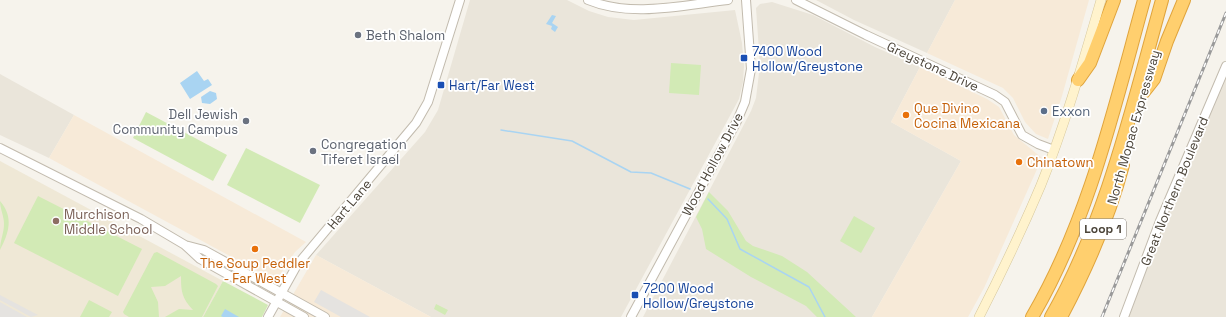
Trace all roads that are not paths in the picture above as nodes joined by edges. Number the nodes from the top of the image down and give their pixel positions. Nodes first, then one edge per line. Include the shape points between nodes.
1 (460, 0) edge
2 (588, 0) edge
3 (728, 0) edge
4 (746, 0) edge
5 (796, 0) edge
6 (1101, 0) edge
7 (1114, 0) edge
8 (1144, 0) edge
9 (1152, 0) edge
10 (1162, 0) edge
11 (1169, 0) edge
12 (1184, 0) edge
13 (1226, 66) edge
14 (1078, 80) junction
15 (1142, 93) junction
16 (0, 148) edge
17 (1054, 150) junction
18 (186, 245) junction
19 (282, 292) junction
20 (277, 302) junction
21 (268, 317) edge
22 (304, 317) edge
23 (325, 317) edge
24 (631, 317) edge
25 (979, 317) edge
26 (1032, 317) edge
27 (1040, 317) edge
28 (1051, 317) edge
29 (1061, 317) edge
30 (1124, 317) edge

1 - 19 street, Hart Lane via 428,102 416,123 297,265
2 - 3 street via 615,8 632,9
4 - 24 street, Wood Hollow Drive via 751,69 744,102 737,121
5 - 17 street, Greystone Drive via 995,95 1005,102 1022,134
6 - 14 main road
7 - 14 highway via 1090,63
8 - 26 highway, North Mopac Expressway / Loop 1 via 1090,190 1069,243
9 - 27 highway via 1097,192 1075,248
10 - 28 highway via 1106,194 1084,252
11 - 15 highway, North Mopac Expressway / Loop 1
12 - 15 highway via 1154,79
13 - 30 street, Great Northern Boulevard via 1160,221
14 - 17 main road
15 - 29 highway, North Mopac Expressway / Loop 1 via 1110,208 1092,254
16 - 18 street via 129,213
17 - 25 main road via 1011,253
18 - 19 street via 204,250
18 - 20 street via 200,259
19 - 20 street, Hart Lane
19 - 23 street
20 - 21 street, Hart Lane
20 - 22 street

